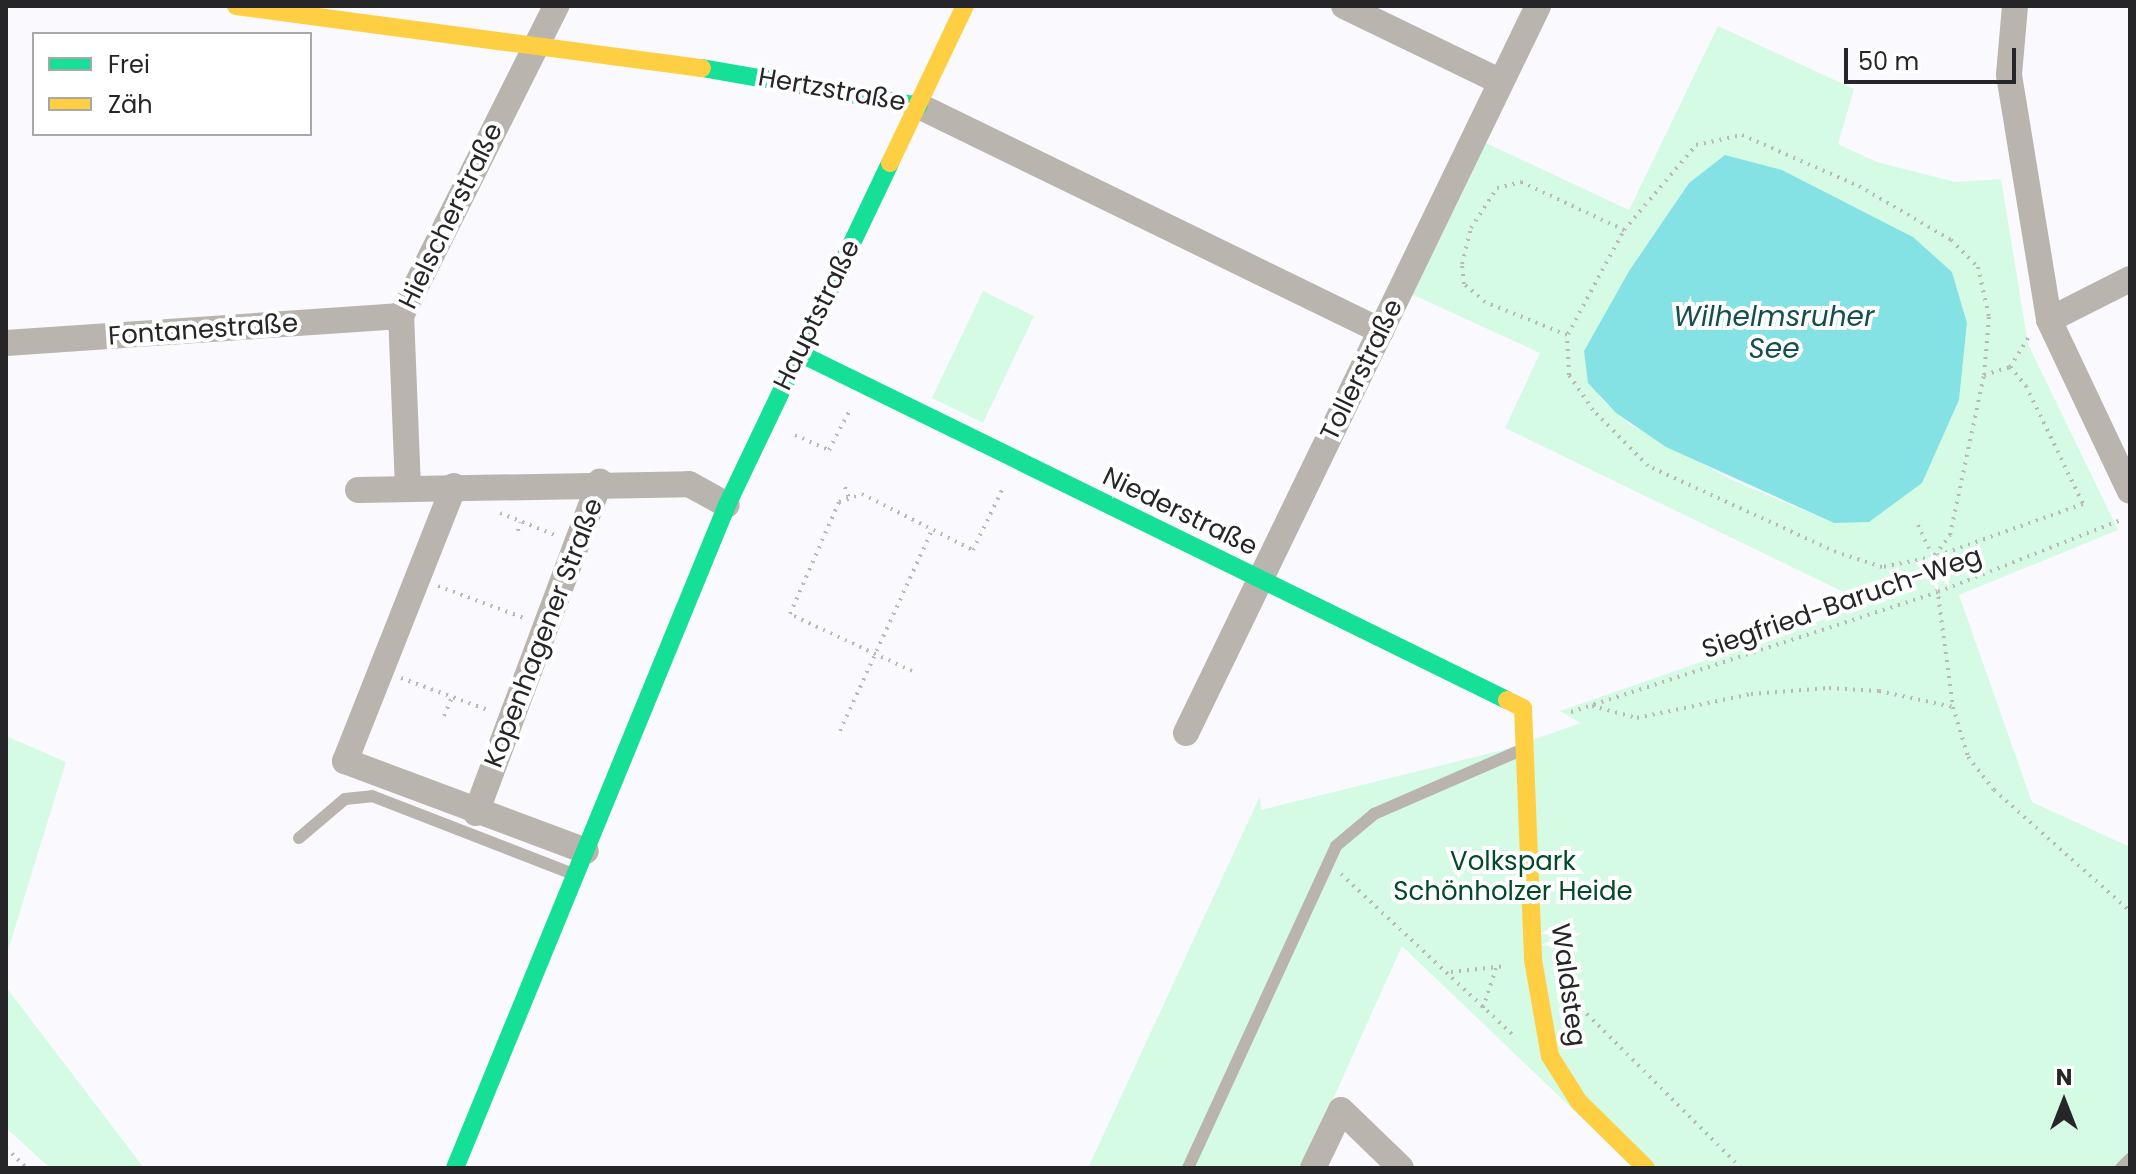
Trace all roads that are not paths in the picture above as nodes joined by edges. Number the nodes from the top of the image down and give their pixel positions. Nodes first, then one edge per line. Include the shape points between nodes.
1 (236, 6) edge
2 (556, 6) edge
3 (965, 6) edge
4 (1344, 6) edge
5 (1538, 6) edge
6 (2015, 6) edge
7 (536, 45) junction
8 (1501, 82) junction
9 (919, 106) junction
10 (2130, 279) edge
11 (401, 316) junction
12 (2040, 327) junction
13 (1381, 331) junction
14 (6, 343) edge
15 (799, 353) junction
16 (600, 481) junction
17 (454, 486) junction
18 (408, 488) junction
19 (358, 490) dead end
20 (2130, 491) edge
21 (727, 505) junction
22 (1260, 579) junction
23 (1524, 727) joint
24 (1186, 733) dead end
25 (1526, 748) junction
26 (468, 822) junction
27 (299, 838) dead end
28 (586, 851) junction
29 (576, 875) junction
30 (2130, 1159) edge
31 (455, 1168) edge
32 (1188, 1168) edge
33 (1313, 1168) edge
34 (1401, 1168) edge
35 (1646, 1168) edge
36 (2121, 1168) edge

1 - 7 street, Hertzstraße
2 - 7 street, Hielscherstraße
3 - 9 street, Hauptstraße
4 - 8 street
5 - 8 street, Tollerstraße
6 - 12 street via 2009,75
7 - 9 street, Hertzstraße via 887,96
7 - 11 street, Hielscherstraße
8 - 13 street, Tollerstraße
9 - 13 street, Hertzstraße
9 - 15 street, Hauptstraße
10 - 12 street
11 - 14 street, Fontanestraße
11 - 18 street, Hielscherstraße
12 - 20 street
13 - 22 street, Tollerstraße
15 - 21 street, Hauptstraße
15 - 22 street, Niederstraße
16 - 17 street, Kopenhagener Straße
16 - 21 street via 689,484
16 - 26 street, Kopenhagener Straße
17 - 18 street
17 - 26 street via 345,761
18 - 19 street
21 - 28 street
22 - 23 street, Niederstraße via 1523,708
22 - 24 street, Tollerstraße
23 - 25 street, Waldsteg
25 - 32 lane via 1374,814 1325,861
25 - 35 street, Waldsteg via 1533,960 1543,1030 1560,1076
26 - 27 lane via 372,796 345,799
26 - 28 street
26 - 29 lane
28 - 29 street
29 - 31 street
30 - 36 lane
33 - 34 street via 1341,1110

